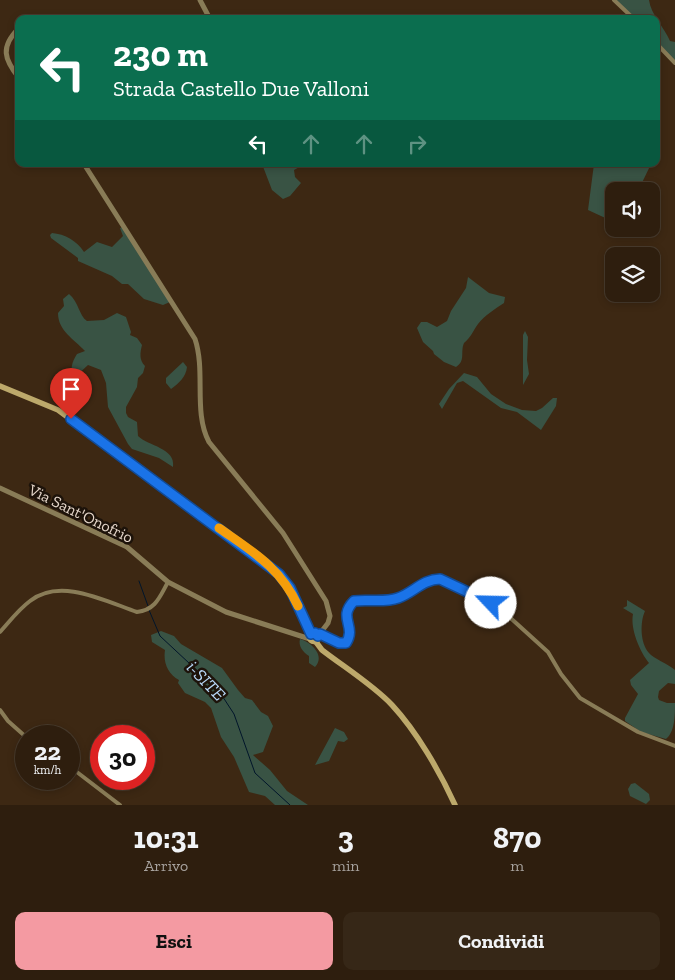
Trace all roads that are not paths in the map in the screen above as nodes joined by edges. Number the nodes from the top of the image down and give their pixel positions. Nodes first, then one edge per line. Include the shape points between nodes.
1 (200, 0) edge
2 (614, 0) edge
3 (208, 15) edge
4 (630, 15) edge
5 (15, 33) edge
6 (660, 46) edge
7 (675, 63) edge
8 (15, 72) edge
9 (86, 167) edge
10 (0, 386) edge
11 (0, 488) edge
12 (168, 582) junction
13 (0, 632) edge
14 (315, 637) junction
15 (0, 710) edge
16 (15, 727) edge
17 (675, 746) edge
18 (80, 774) edge
19 (120, 805) edge
20 (455, 805) edge

1 - 3 street
2 - 4 street
5 - 8 street via 6,45 8,62
6 - 7 street
9 - 14 street via 195,339 201,364 204,434 283,533 329,608 328,623
10 - 14 main road via 58,410 279,574 290,588
11 - 12 street, Via Sant'Onofrio via 126,547
12 - 13 street via 152,608 137,612 74,592 56,590 43,593 29,601
12 - 14 street, Via Sant'Onofrio via 226,612
14 - 17 street via 346,643 351,632 346,613 354,601 397,599 426,582 440,579 491,603 505,614 548,652 580,698 638,732
14 - 20 main road via 322,650 391,704 446,784
15 - 16 street
18 - 19 street

